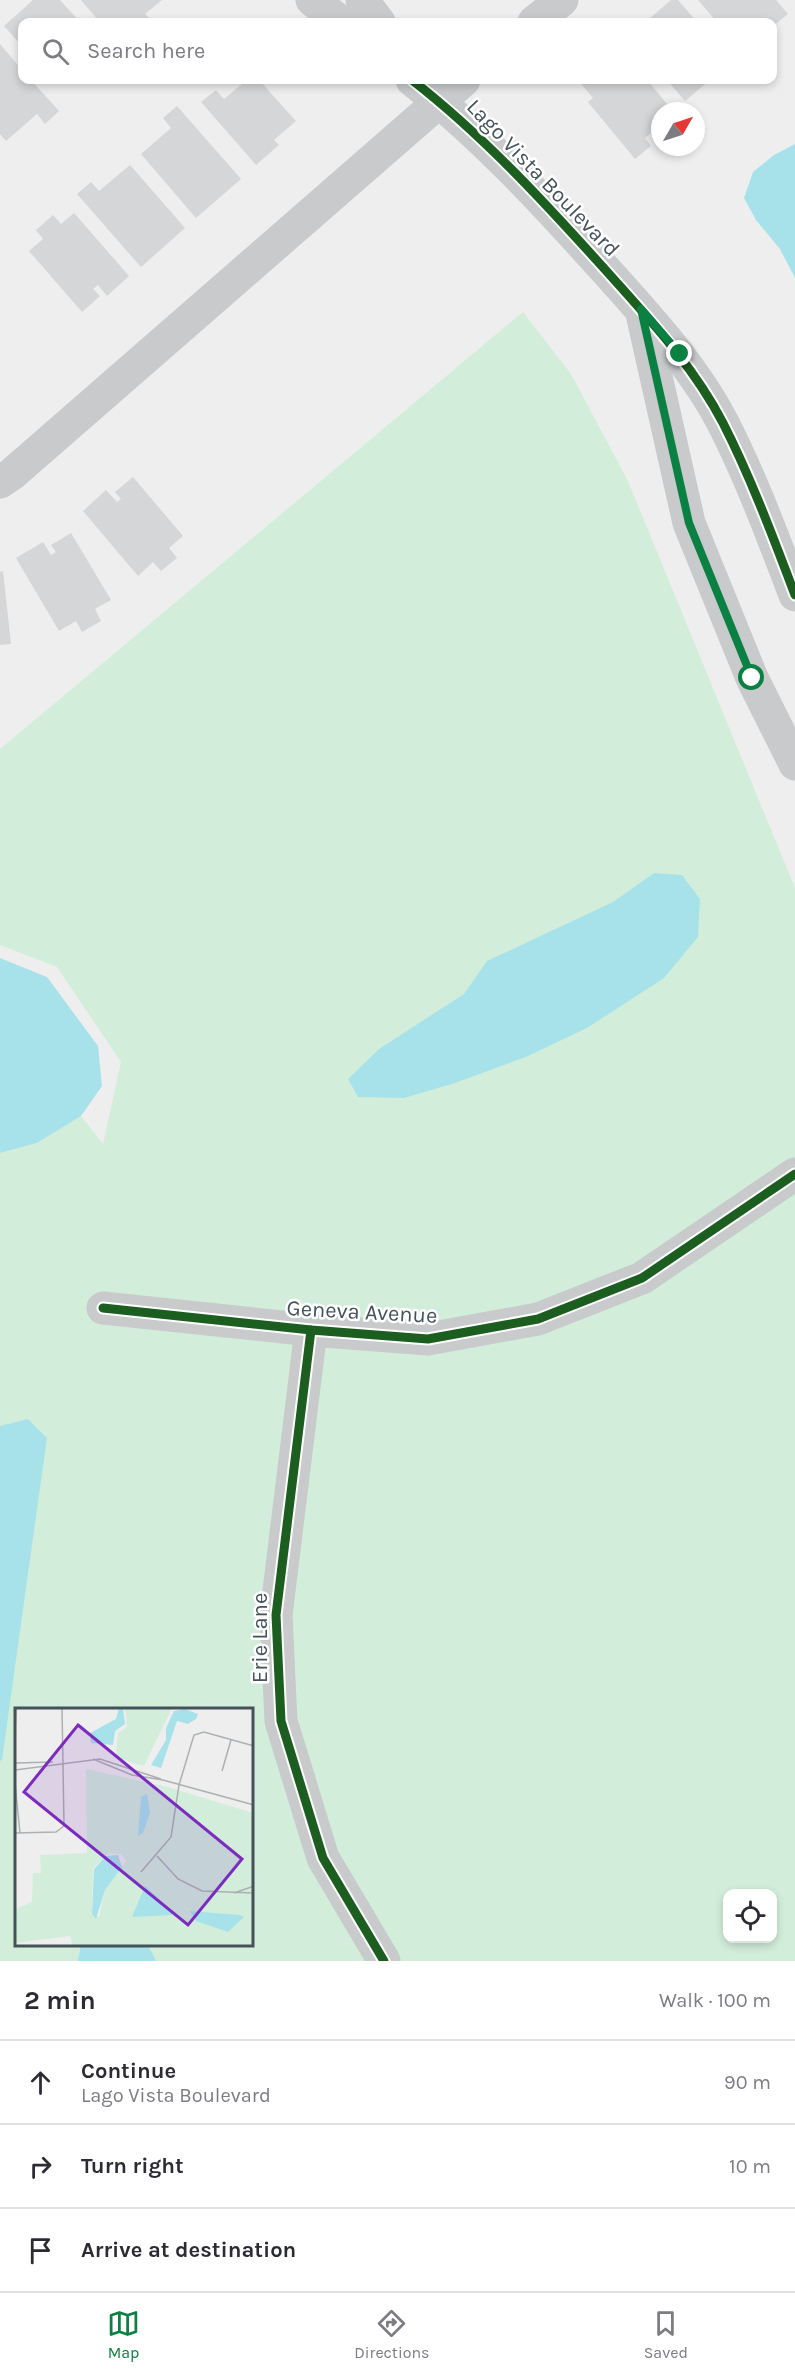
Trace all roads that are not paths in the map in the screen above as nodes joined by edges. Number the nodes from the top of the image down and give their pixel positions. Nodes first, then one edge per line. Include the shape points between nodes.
1 (312, 0) edge
2 (362, 0) edge
3 (562, 0) edge
4 (336, 18) edge
5 (376, 18) edge
6 (539, 18) edge
7 (450, 84) edge
8 (430, 90) edge
9 (641, 309) junction
10 (0, 482) edge
11 (795, 595) edge
12 (795, 765) edge
13 (795, 1174) edge
14 (103, 1308) dead end
15 (311, 1330) junction
16 (384, 1961) edge

1 - 4 street
2 - 5 street
3 - 6 street
7 - 8 street
8 - 9 street, Lago Vista Boulevard via 545,201
8 - 10 street via 370,164
9 - 11 street via 680,354 723,422
9 - 12 street, Lago Vista Boulevard via 689,523 752,678
13 - 15 street, Geneva Avenue via 642,1278 538,1319 428,1339
14 - 15 street, Geneva Avenue
15 - 16 street, Erie Lane via 276,1615 281,1721 323,1858

